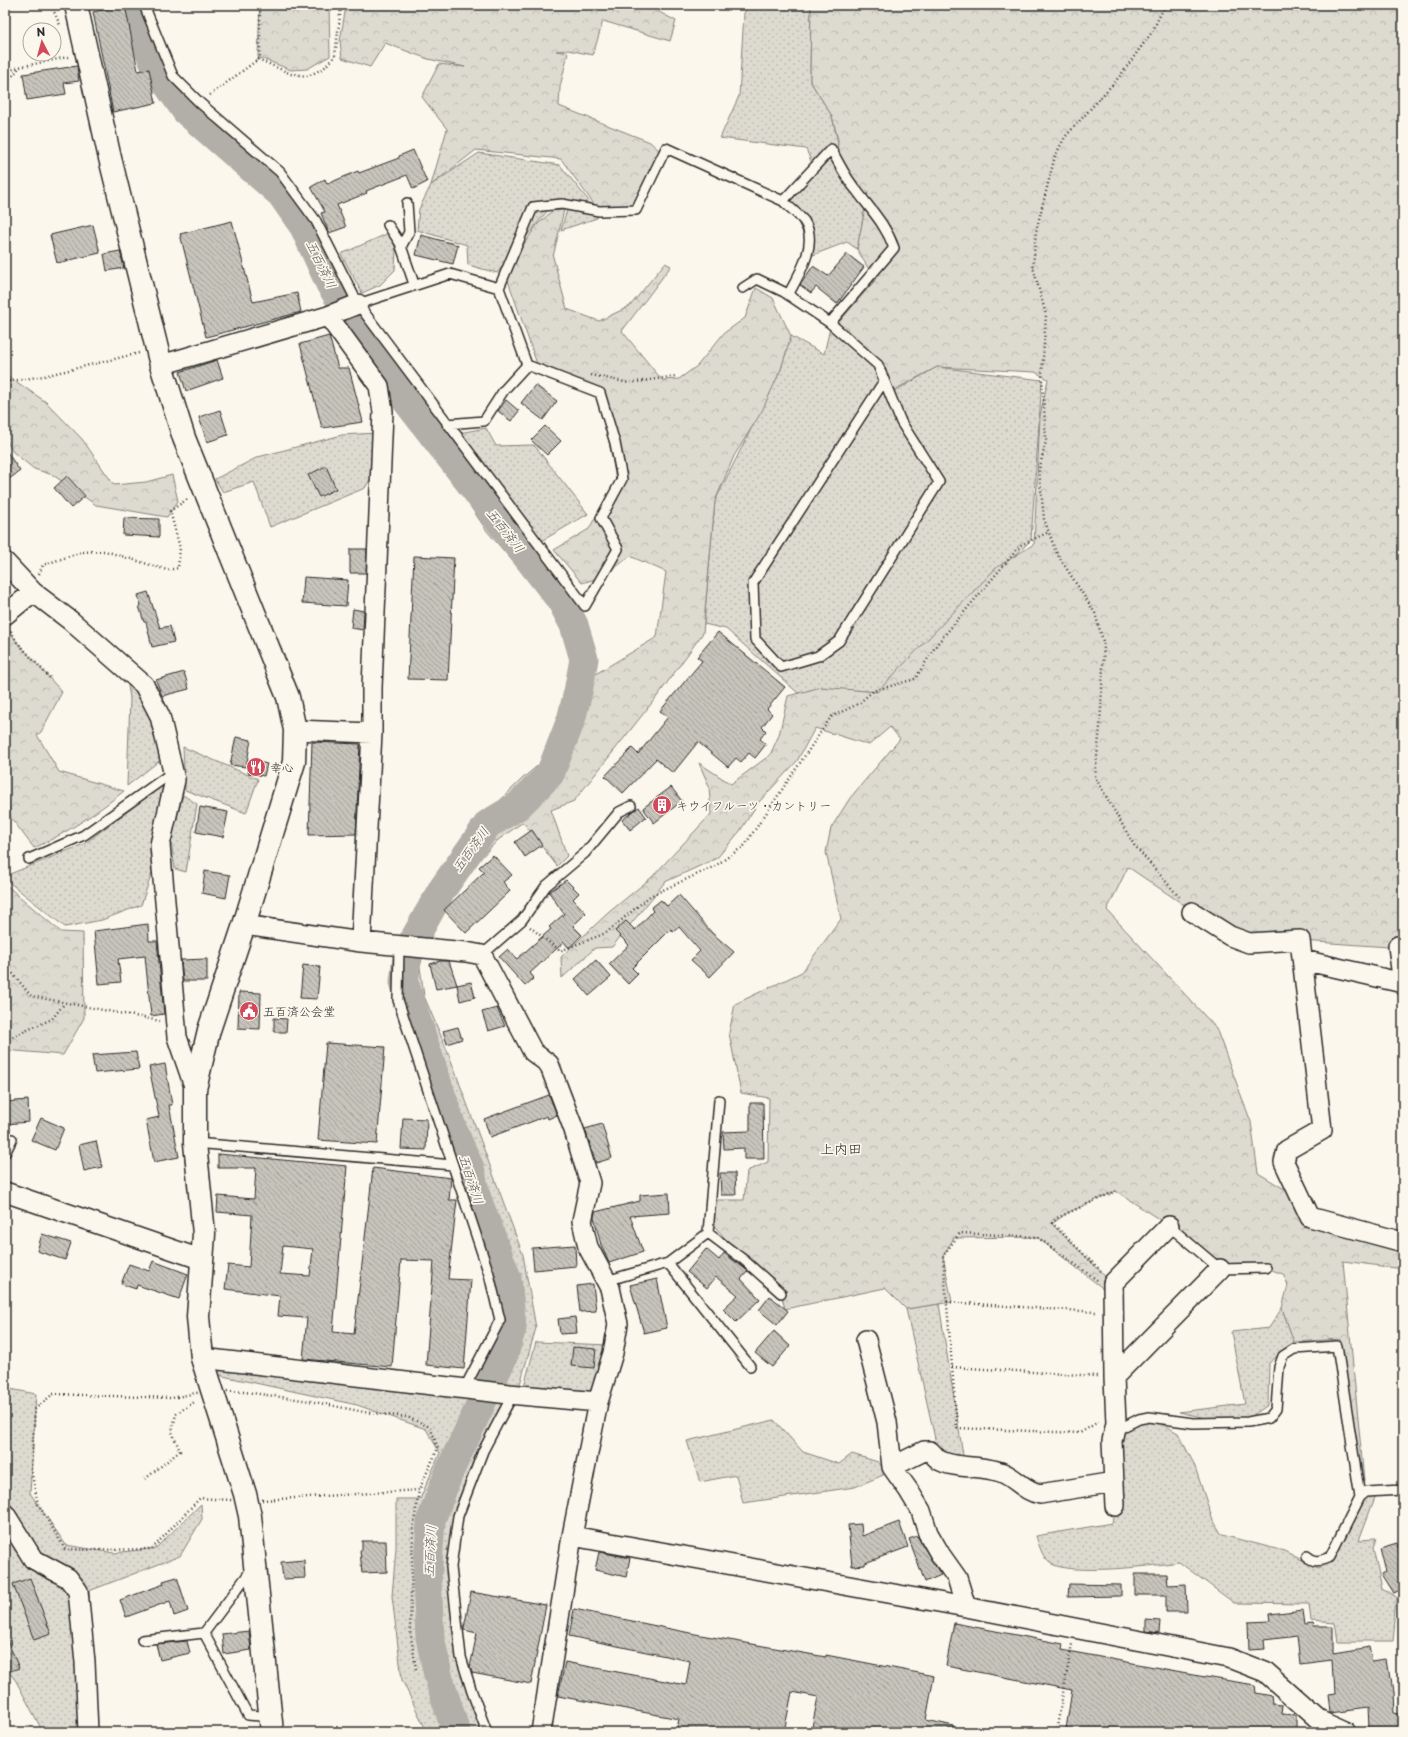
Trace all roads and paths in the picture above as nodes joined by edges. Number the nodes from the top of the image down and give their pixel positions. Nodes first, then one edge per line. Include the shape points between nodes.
1 (8, 5) edge
2 (76, 5) edge
3 (144, 5) edge
4 (260, 5) edge
5 (1165, 5) edge
6 (5, 7) edge
7 (340, 7) dead end
8 (87, 53) junction
9 (258, 59) junction
10 (19, 67) junction
11 (5, 72) edge
12 (5, 85) edge
13 (200, 103) junction
14 (783, 201) junction
15 (407, 203) dead end
16 (388, 225) dead end
17 (401, 247) junction
18 (414, 284) junction
19 (499, 288) junction
20 (743, 288) dead end
21 (788, 295) junction
22 (358, 304) junction
23 (328, 316) junction
24 (830, 323) junction
25 (159, 357) junction
26 (527, 365) junction
27 (585, 375) dead end
28 (676, 376) dead end
29 (884, 381) junction
30 (5, 382) edge
31 (446, 424) junction
32 (204, 487) junction
33 (1049, 532) junction
34 (5, 562) edge
35 (33, 592) junction
36 (6, 620) edge
37 (50, 679) dead end
38 (295, 730) junction
39 (372, 733) junction
40 (173, 772) junction
41 (631, 806) dead end
42 (29, 859) dead end
43 (1192, 912) joint
44 (522, 920) junction
45 (244, 925) junction
46 (361, 942) junction
47 (399, 945) junction
48 (1398, 946) dead end
49 (482, 955) junction
50 (1302, 960) junction
51 (5, 964) edge
52 (1403, 984) edge
53 (64, 1004) junction
54 (176, 1024) junction
55 (5, 1040) edge
56 (195, 1089) junction
57 (719, 1100) dead end
58 (12, 1139) dead end
59 (195, 1143) junction
60 (5, 1153) edge
61 (453, 1165) junction
62 (1116, 1191) dead end
63 (5, 1192) edge
64 (1169, 1226) joint
65 (708, 1233) junction
66 (1403, 1242) edge
67 (203, 1260) junction
68 (668, 1263) junction
69 (1266, 1268) dead end
70 (1220, 1269) junction
71 (606, 1281) junction
72 (1113, 1288) junction
73 (781, 1293) dead end
74 (947, 1302) junction
75 (1114, 1313) junction
76 (866, 1340) dead end
77 (202, 1358) junction
78 (750, 1366) dead end
79 (952, 1367) junction
80 (1114, 1377) junction
81 (458, 1388) junction
82 (211, 1390) junction
83 (511, 1394) junction
84 (598, 1402) junction
85 (1116, 1411) junction
86 (1115, 1431) junction
87 (892, 1467) junction
88 (144, 1479) dead end
89 (1114, 1482) junction
90 (419, 1490) junction
91 (1403, 1490) edge
92 (1360, 1498) junction
93 (246, 1501) junction
94 (1115, 1506) dead end
95 (5, 1514) edge
96 (572, 1536) junction
97 (1306, 1556) dead end
98 (255, 1565) junction
99 (966, 1607) junction
100 (1075, 1628) junction
101 (204, 1633) junction
102 (142, 1640) dead end
103 (416, 1669) dead end
104 (272, 1724) edge
105 (88, 1732) edge
106 (487, 1732) edge
107 (541, 1732) edge
108 (1056, 1732) edge
109 (1347, 1732) edge

1 - 6 path
2 - 8 street
3 - 13 lane via 173,76
4 - 9 path
5 - 33 path via 1152,32 1120,76 1065,137 1055,156 1036,231 1033,267 1046,315 1042,373 1046,441 1039,470 1044,519
7 - 9 path via 335,56 324,68 308,76 291,74
8 - 10 path
8 - 25 street
9 - 13 path
10 - 11 path
10 - 12 path
13 - 22 lane via 280,172 316,221
14 - 19 lane via 666,148 636,210 599,211 562,204 533,207
14 - 21 lane via 804,222 809,235 807,260
14 - 24 lane via 830,149 856,190 873,209 889,234 894,248
15 - 17 lane via 409,232
16 - 17 lane
17 - 18 lane
18 - 19 lane via 450,274
18 - 22 lane
19 - 26 lane
20 - 21 lane via 757,279
21 - 24 lane
22 - 23 street
22 - 31 lane
23 - 25 street
23 - 39 street via 379,386 383,412 374,611
24 - 29 lane via 878,365
25 - 30 path
25 - 32 street via 184,438
26 - 31 lane via 504,390 484,421
26 - 31 lane via 600,393 615,443 622,479 601,518 618,549 585,606
27 - 28 path via 630,383
29 - 29 lane via 901,422 939,482 839,641 818,656 781,667 755,639 753,583
32 - 35 path via 170,511 180,548 178,568 167,570 105,551 82,552 43,565
32 - 38 street via 288,697
33 - 43 path via 1056,552 1096,613 1104,645 1095,777 1134,845
33 - 44 path via 1021,545 937,644 915,679 873,691 858,704 831,717 744,846 715,866 650,896 606,933 560,951
34 - 35 street
35 - 36 street
35 - 40 street via 72,621 144,685 160,716
36 - 37 path via 17,642
38 - 39 street
38 - 45 street via 294,762
39 - 46 street
40 - 42 lane via 84,835
40 - 54 street via 175,780 160,846
41 - 44 lane via 619,812 585,853 546,886
43 - 50 street via 1230,936 1249,943 1300,940
44 - 49 lane
45 - 46 street
45 - 56 street via 209,1030
46 - 47 street
47 - 49 street
47 - 61 lane via 398,1000
48 - 52 street
49 - 71 street via 533,1052 549,1064 574,1130 590,1183 582,1221 588,1247
50 - 52 street
50 - 66 street via 1322,1130 1286,1150 1284,1162 1310,1217
51 - 53 path via 31,996
53 - 54 path
53 - 55 path via 52,1019
54 - 56 street via 177,1037
56 - 59 street
57 - 65 lane
58 - 60 lane
59 - 61 lane
59 - 67 street via 204,1234
61 - 81 lane via 489,1274 500,1320
62 - 72 path via 1056,1218 1052,1223
63 - 67 street
64 - 70 lane
64 - 72 street
65 - 68 lane
65 - 73 lane via 744,1260
67 - 77 street via 198,1317
68 - 71 lane
68 - 78 lane
69 - 70 lane
70 - 80 street
71 - 84 street via 618,1324 613,1353
72 - 74 path via 1036,1237 960,1233 943,1256
72 - 75 street
74 - 75 path
74 - 79 path
75 - 80 street
76 - 87 street via 887,1422
77 - 81 street
77 - 82 street
79 - 80 path
79 - 85 path via 957,1428 1080,1433
80 - 85 street
81 - 83 street
82 - 88 path via 176,1414 172,1432 180,1451
82 - 90 path via 310,1401 407,1418 430,1427 438,1448
82 - 93 street
82 - 93 path via 172,1398 53,1394 35,1409 31,1470 38,1504 65,1549 98,1550 152,1549 200,1498
83 - 84 street
83 - 106 lane via 483,1451 458,1516 451,1567 461,1657
84 - 96 street
85 - 86 street
86 - 89 street via 1112,1441
86 - 92 lane via 1149,1417 1192,1423 1248,1422 1269,1418 1276,1409 1279,1366 1283,1356 1294,1349 1337,1346
87 - 89 street via 924,1451 930,1451 939,1460 948,1463 1004,1473 1030,1492 1040,1494
87 - 99 street via 921,1511 928,1532 957,1578
89 - 94 street
90 - 93 path
90 - 103 path via 413,1529 410,1630
91 - 92 lane via 1366,1492
92 - 97 lane via 1330,1557 1319,1562 1312,1561
93 - 98 street
95 - 105 street via 33,1559 68,1578 78,1591
96 - 99 street
96 - 107 street
98 - 101 lane
98 - 104 street
99 - 100 street
100 - 108 path
100 - 109 street via 1229,1658 1266,1672 1318,1719
101 - 102 lane
101 - 104 lane via 248,1715

